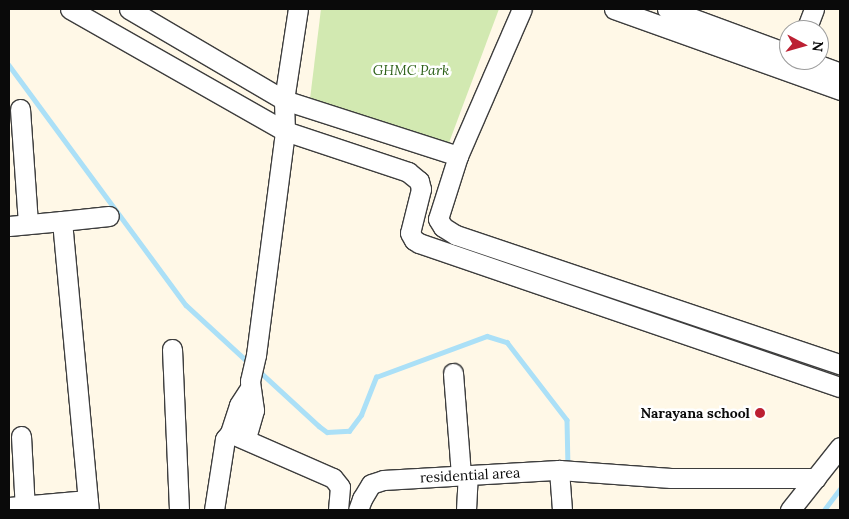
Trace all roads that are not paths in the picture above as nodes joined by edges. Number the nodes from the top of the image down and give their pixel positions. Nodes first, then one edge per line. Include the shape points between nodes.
1 (70, 9) edge
2 (129, 9) edge
3 (522, 9) edge
4 (614, 9) edge
5 (667, 9) edge
6 (293, 11) edge
7 (779, 50) edge
8 (840, 90) edge
9 (284, 100) junction
10 (20, 109) dead end
11 (285, 131) junction
12 (458, 156) junction
13 (109, 216) dead end
14 (62, 221) junction
15 (28, 224) junction
16 (9, 226) edge
17 (172, 349) dead end
18 (840, 364) edge
19 (453, 373) dead end
20 (840, 387) edge
21 (21, 436) dead end
22 (238, 436) junction
23 (840, 447) edge
24 (566, 471) junction
25 (465, 475) junction
26 (816, 478) junction
27 (88, 505) edge
28 (20, 507) edge
29 (179, 510) edge
30 (214, 510) edge
31 (338, 510) edge
32 (358, 510) edge
33 (466, 510) edge
34 (562, 510) edge
35 (790, 510) edge

1 - 11 street
2 - 9 street
3 - 12 street
4 - 8 street
5 - 7 street
6 - 9 street
9 - 11 street
9 - 12 street
10 - 15 street
11 - 20 street via 408,172 419,181 421,189 410,233 419,243
11 - 22 street via 250,384 254,410
12 - 18 street via 438,219 443,227 456,235
13 - 14 street
14 - 15 street
14 - 27 street
15 - 16 street
17 - 29 street
19 - 25 street
21 - 28 street
22 - 30 street via 225,439
22 - 31 street via 338,482 341,492
23 - 26 street
24 - 25 street, residential area
24 - 26 street, residential area via 671,478
24 - 34 street
25 - 32 street, residential area via 383,480 371,484
25 - 33 street
26 - 35 street
27 - 28 street

